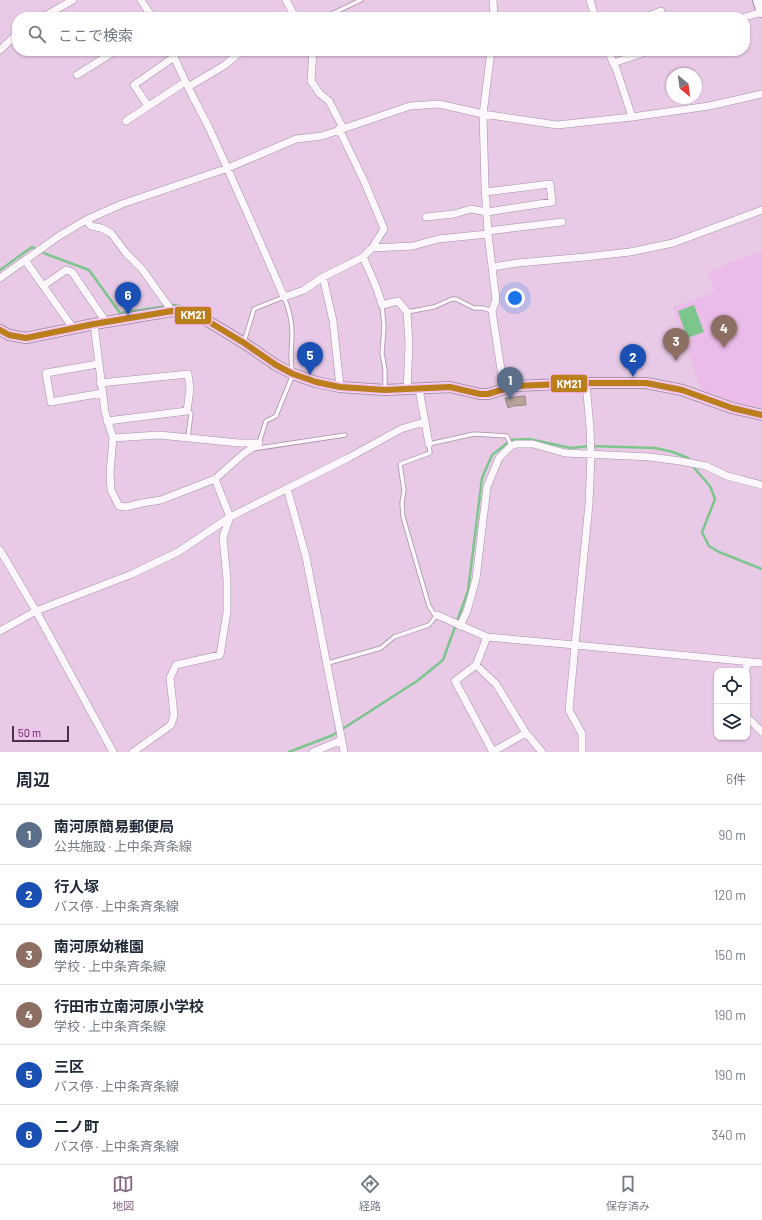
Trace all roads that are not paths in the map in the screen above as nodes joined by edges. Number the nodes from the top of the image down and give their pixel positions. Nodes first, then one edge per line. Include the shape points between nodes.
1 (72, 0) edge
2 (141, 0) edge
3 (286, 0) edge
4 (361, 0) edge
5 (493, 0) edge
6 (590, 0) edge
7 (758, 0) edge
8 (52, 12) edge
9 (149, 12) edge
10 (292, 12) edge
11 (336, 12) edge
12 (494, 12) edge
13 (594, 12) edge
14 (762, 12) edge
15 (750, 16) edge
16 (12, 39) edge
17 (0, 50) edge
18 (107, 56) edge
19 (170, 56) edge
20 (174, 56) edge
21 (235, 56) edge
22 (313, 56) edge
23 (490, 56) edge
24 (610, 56) edge
25 (634, 56) edge
26 (613, 63) junction
27 (77, 75) dead end
28 (187, 84) junction
29 (762, 94) edge
30 (148, 106) junction
31 (483, 114) junction
32 (632, 117) junction
33 (126, 121) dead end
34 (341, 128) junction
35 (228, 168) junction
36 (485, 192) junction
37 (762, 210) edge
38 (486, 212) junction
39 (426, 217) dead end
40 (86, 220) junction
41 (562, 222) dead end
42 (488, 233) junction
43 (372, 248) junction
44 (363, 257) junction
45 (25, 260) junction
46 (492, 267) junction
47 (323, 277) junction
48 (0, 278) edge
49 (43, 286) junction
50 (284, 296) junction
51 (382, 305) junction
52 (492, 311) junction
53 (172, 312) junction
54 (407, 312) junction
55 (106, 322) junction
56 (94, 324) junction
57 (74, 328) junction
58 (0, 330) edge
59 (244, 343) junction
60 (98, 364) junction
61 (293, 374) junction
62 (100, 383) junction
63 (586, 383) junction
64 (340, 387) junction
65 (419, 389) junction
66 (504, 389) junction
67 (385, 390) junction
68 (407, 390) junction
69 (102, 393) junction
70 (187, 411) junction
71 (762, 415) edge
72 (108, 421) junction
73 (424, 422) junction
74 (344, 435) dead end
75 (112, 438) junction
76 (188, 438) junction
77 (259, 443) junction
78 (429, 444) junction
79 (511, 446) junction
80 (249, 450) junction
81 (591, 455) junction
82 (215, 479) junction
83 (762, 485) edge
84 (288, 488) junction
85 (230, 517) junction
86 (0, 550) edge
87 (36, 611) junction
88 (437, 615) junction
89 (460, 626) junction
90 (0, 631) edge
91 (487, 637) junction
92 (575, 645) junction
93 (747, 662) junction
94 (328, 663) junction
95 (762, 663) edge
96 (476, 665) junction
97 (746, 668) edge
98 (750, 721) edge
99 (762, 732) edge
100 (526, 733) junction
101 (342, 740) junction
102 (113, 752) edge
103 (133, 752) edge
104 (313, 752) edge
105 (344, 752) edge
106 (493, 752) edge
107 (542, 752) edge
108 (582, 752) edge

1 - 8 street
2 - 9 street
3 - 10 street
4 - 11 lane
5 - 12 street
6 - 13 street
7 - 14 main road
14 - 15 street
16 - 17 street
18 - 27 street
19 - 30 street via 134,85
20 - 28 street
21 - 28 street via 225,65
22 - 34 street via 311,81 320,94 329,101
23 - 31 street
24 - 26 street
25 - 26 street
26 - 32 street
28 - 30 street
28 - 35 street
29 - 32 street via 709,106
30 - 33 street
31 - 32 street via 557,125
31 - 34 street via 439,104 410,106
31 - 36 street
34 - 35 street via 322,136 296,139
34 - 43 street via 383,225 384,229
35 - 40 street via 122,204
35 - 50 street
36 - 38 street
36 - 38 street via 550,184 552,202
37 - 46 street via 674,243 630,252
38 - 39 street via 471,209
38 - 42 street
40 - 45 street
40 - 53 street via 91,226 111,233 142,269
41 - 42 street
42 - 43 street via 438,239 413,246
42 - 46 street
43 - 44 street
44 - 47 street
44 - 51 street
45 - 48 street
45 - 49 street
46 - 52 street via 496,300
47 - 50 street via 304,290
47 - 64 street via 333,321
49 - 55 street via 66,270 72,272
49 - 57 street
50 - 59 lane via 254,309
50 - 61 lane via 290,312
51 - 54 street via 398,301
51 - 67 lane
52 - 54 lane via 474,308 452,299 434,308
52 - 66 street
53 - 55 main road
53 - 59 main road via 185,312 200,317
54 - 68 street via 410,344
55 - 56 main road
56 - 57 main road
56 - 60 street
57 - 58 main road via 26,338 9,335
59 - 61 main road
60 - 62 street
60 - 69 street via 46,373 51,402
61 - 64 main road
61 - 77 lane via 276,416 266,422
62 - 69 street
62 - 70 street via 188,374 190,389
63 - 66 main road via 515,386
63 - 71 main road via 634,382 663,385 732,408
63 - 81 street
64 - 67 main road
65 - 66 main road via 450,387 480,394
65 - 68 main road
65 - 73 street
67 - 68 main road
69 - 72 street
70 - 72 street
70 - 76 lane via 191,412
72 - 75 street
73 - 78 street
73 - 84 street via 401,429
74 - 80 lane
75 - 76 street via 160,435
75 - 82 street via 111,490 119,506 161,500
76 - 77 street
77 - 80 street
78 - 79 lane via 474,434 507,436
78 - 88 lane via 430,453 400,464 404,490 403,517 429,606
79 - 81 street via 533,444 565,453
79 - 89 street via 499,458 487,487 476,579
80 - 82 street
81 - 83 street via 680,461 706,466 726,476
81 - 92 street via 589,504
82 - 85 street
84 - 85 street
84 - 94 street via 306,557
85 - 87 street via 178,552 132,574
85 - 103 street via 223,537 227,612 220,656 176,665 170,678 174,715 171,725
86 - 87 street
87 - 90 street
87 - 102 street
88 - 89 street
88 - 94 lane via 429,625 394,637 381,648
89 - 91 street
91 - 92 street
91 - 96 street
92 - 93 street
92 - 108 street via 569,710 582,734
93 - 95 street
93 - 97 street
94 - 101 street
96 - 100 street via 496,684
96 - 106 street via 455,681
98 - 99 street
100 - 106 street
100 - 107 street
101 - 104 street
101 - 105 street

